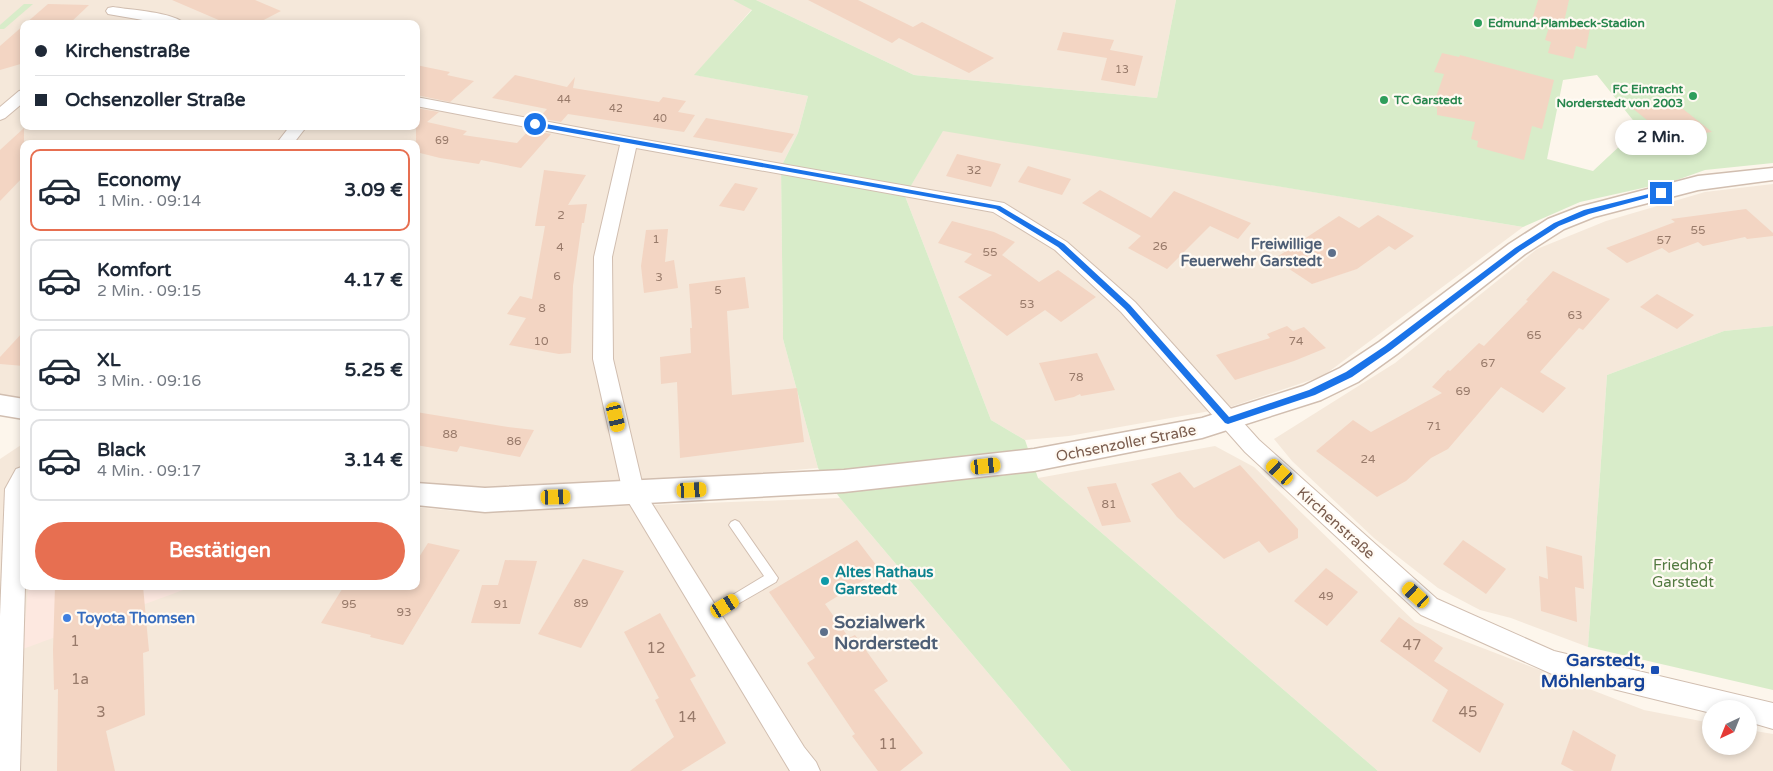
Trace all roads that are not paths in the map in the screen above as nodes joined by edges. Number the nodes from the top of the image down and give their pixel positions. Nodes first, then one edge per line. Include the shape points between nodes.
1 (126, 0) edge
2 (169, 20) edge
3 (20, 98) edge
4 (420, 102) edge
5 (0, 115) edge
6 (296, 130) edge
7 (287, 140) edge
8 (629, 142) junction
9 (1773, 174) edge
10 (0, 405) edge
11 (20, 409) edge
12 (1228, 421) junction
13 (20, 482) edge
14 (634, 493) junction
15 (420, 494) edge
16 (736, 525) dead end
17 (710, 615) junction
18 (1707, 700) edge
19 (1758, 712) edge
20 (1773, 716) edge
21 (7, 771) edge
22 (807, 771) edge

1 - 2 street via 110,15
3 - 5 street
4 - 8 street, Kirchenstraße
6 - 7 street
8 - 12 street, Kirchenstraße via 998,207 1061,246 1128,307
8 - 14 street via 603,257 603,359
9 - 12 street, Ochsenzoller Straße via 1698,183 1587,212 1556,224 1349,375 1312,393
10 - 11 street
12 - 14 street, Ochsenzoller Straße via 1034,460 844,481
12 - 18 street, Kirchenstraße via 1429,607 1552,662
13 - 21 street via 16,489
14 - 15 street, Ochsenzoller Straße via 485,500
14 - 17 street
16 - 17 lane via 772,578
17 - 22 street
19 - 20 street

